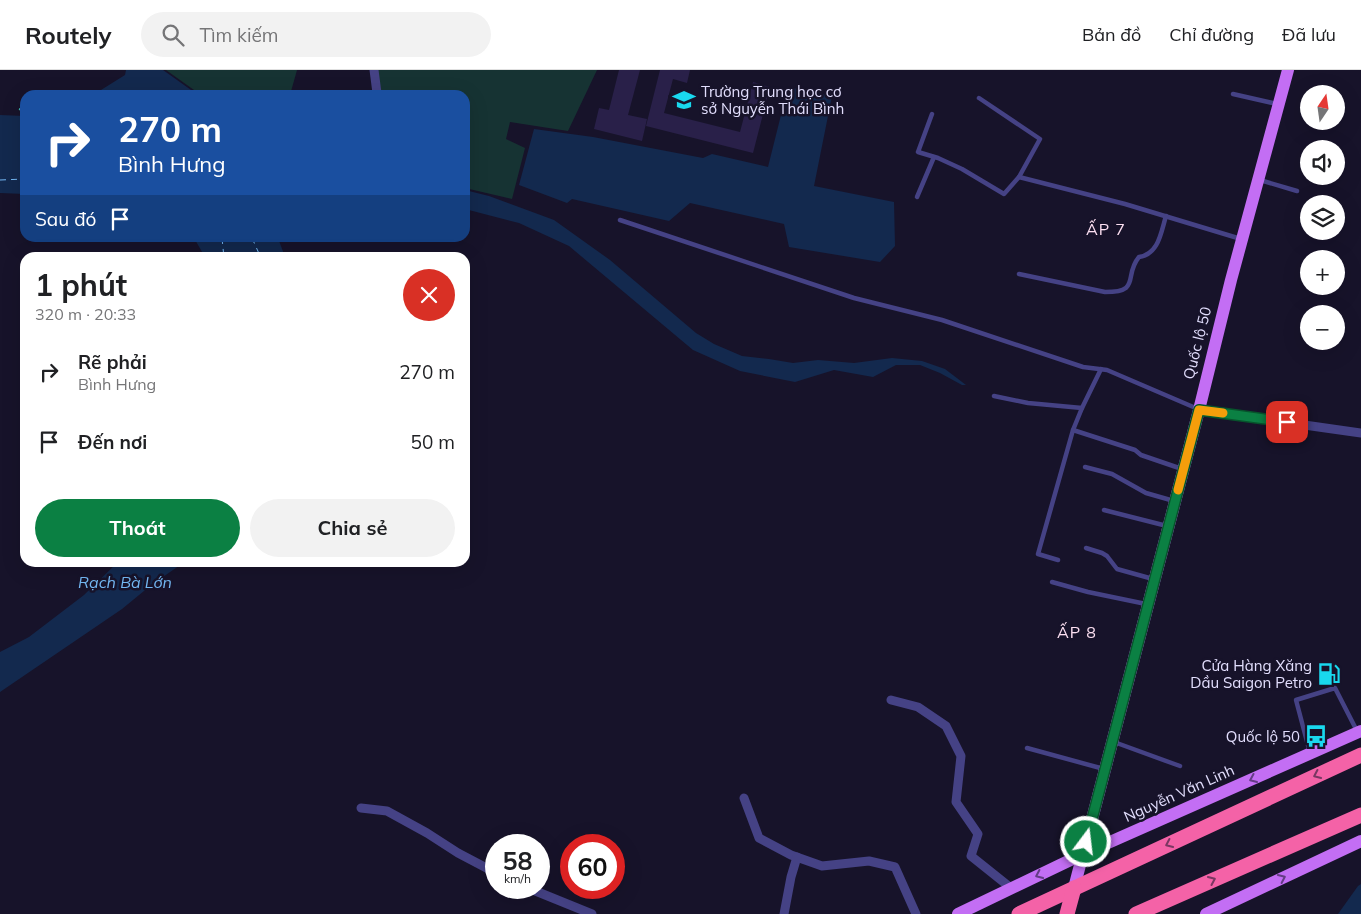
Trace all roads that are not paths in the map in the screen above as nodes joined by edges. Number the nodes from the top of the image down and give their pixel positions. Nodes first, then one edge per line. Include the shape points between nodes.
1 (374, 70) edge
2 (1288, 70) edge
3 (377, 90) edge
4 (1233, 94) dead end
5 (979, 98) dead end
6 (1279, 104) junction
7 (932, 114) dead end
8 (934, 157) junction
9 (1019, 177) junction
10 (1258, 180) junction
11 (1297, 191) dead end
12 (917, 197) dead end
13 (1166, 216) junction
14 (620, 220) dead end
15 (1242, 240) junction
16 (1019, 274) dead end
17 (1101, 369) junction
18 (994, 396) dead end
19 (1082, 408) junction
20 (1199, 410) junction
21 (1074, 430) junction
22 (1361, 433) edge
23 (1085, 466) dead end
24 (1183, 470) junction
25 (1175, 501) junction
26 (1104, 510) dead end
27 (1168, 527) junction
28 (1086, 548) dead end
29 (1058, 560) dead end
30 (1155, 580) junction
31 (1052, 582) dead end
32 (1148, 605) junction
33 (891, 700) dead end
34 (1359, 731) edge
35 (1112, 742) junction
36 (1028, 748) dead end
37 (1310, 753) junction
38 (1361, 755) edge
39 (1180, 766) dead end
40 (1105, 769) junction
41 (744, 798) dead end
42 (361, 808) dead end
43 (1361, 815) edge
44 (1361, 841) edge
45 (1083, 854) junction
46 (797, 857) junction
47 (485, 866) edge
48 (1011, 888) junction
49 (1074, 888) junction
50 (550, 897) edge
51 (590, 914) edge
52 (784, 914) edge
53 (916, 914) edge
54 (958, 914) edge
55 (1020, 914) edge
56 (1067, 914) edge
57 (1136, 914) edge
58 (1206, 914) edge

1 - 3 street
2 - 6 main road, Quốc lộ 50
4 - 6 lane
5 - 9 lane via 1040,139
6 - 10 main road, Quốc lộ 50
7 - 8 lane via 918,152
8 - 9 lane via 1004,194
8 - 12 lane
9 - 13 lane
10 - 11 lane
10 - 15 main road, Quốc lộ 50
13 - 15 lane
13 - 16 lane via 1156,246 1152,252 1139,257 1129,284 1118,292
14 - 17 lane via 854,298 942,320 1083,367
15 - 20 main road, Quốc lộ 50
17 - 19 lane
17 - 20 lane
18 - 19 lane
19 - 21 lane
20 - 22 street
20 - 24 main road, Quốc lộ 50
21 - 24 lane
21 - 29 lane via 1038,554
23 - 25 lane via 1112,474 1146,493
24 - 25 main road, Quốc lộ 50
25 - 27 main road, Quốc lộ 50
26 - 27 lane
27 - 30 main road, Quốc lộ 50
28 - 30 lane via 1107,556 1117,569
30 - 32 main road, Quốc lộ 50
31 - 32 lane
32 - 35 main road, Quốc lộ 50
33 - 48 street via 918,707 946,726 961,756 956,802 978,834 971,856
34 - 37 main road, Nguyễn Văn Linh
34 - 37 lane via 1335,688 1296,700
35 - 39 lane
35 - 40 main road, Quốc lộ 50
36 - 40 lane
37 -> 45 main road, Nguyễn Văn Linh
38 -> 49 highway
40 - 45 main road, Quốc lộ 50
41 - 46 street via 759,838
42 - 47 street via 387,811
57 -> 43 highway
58 -> 44 main road
45 -> 48 main road, Nguyễn Văn Linh
45 - 49 main road, Quốc lộ 50
46 - 52 street
46 - 53 street via 822,866 869,861 896,867
48 - 54 main road, Nguyễn Văn Linh
49 - 55 highway
49 - 56 highway, Quốc lộ 50
50 - 51 street

